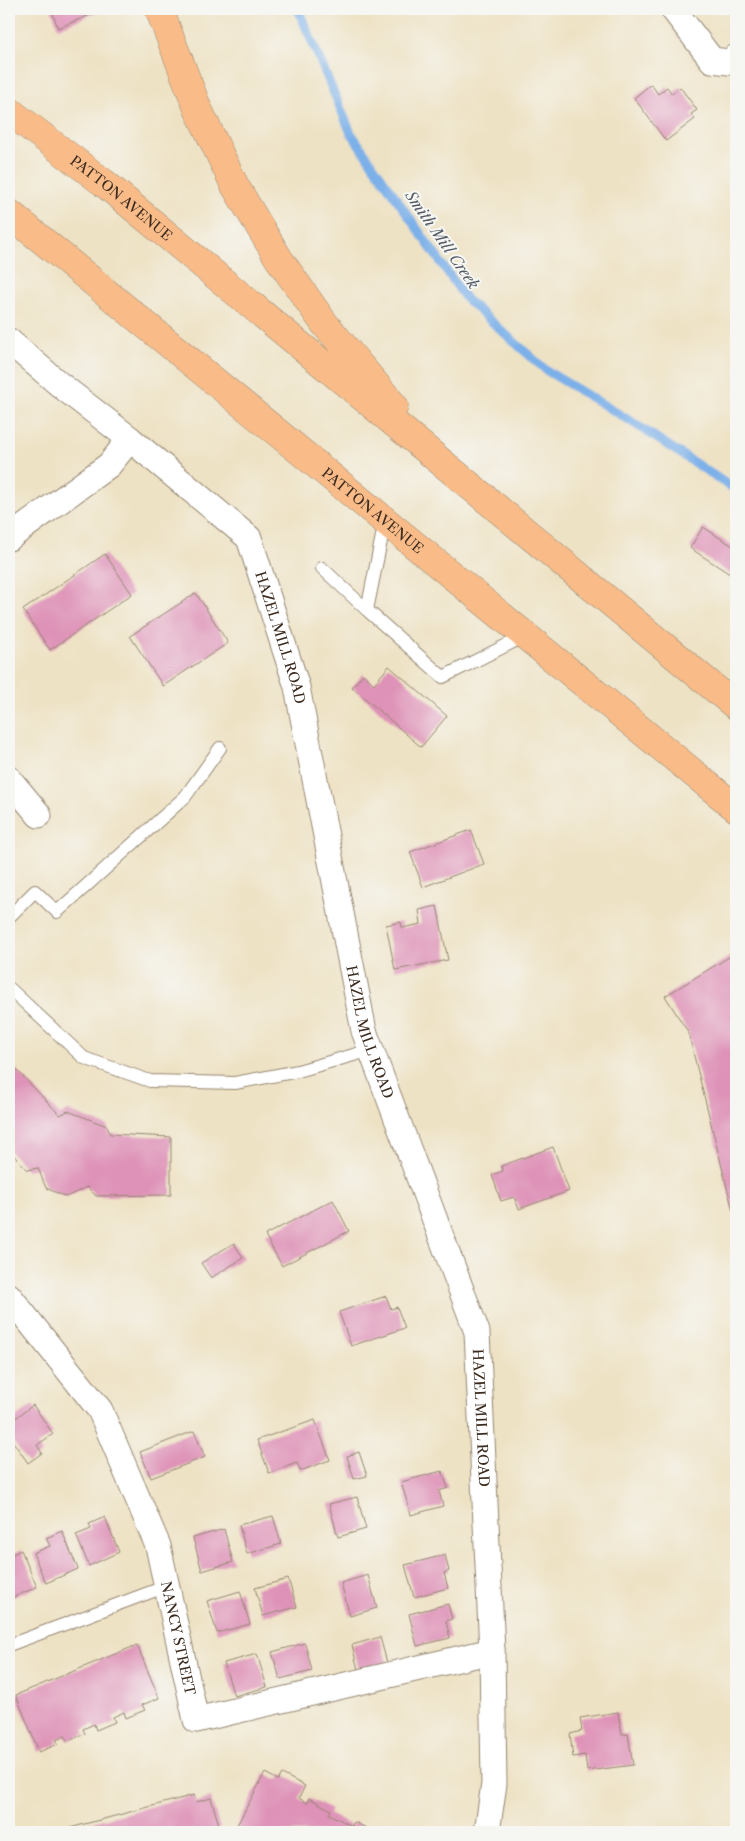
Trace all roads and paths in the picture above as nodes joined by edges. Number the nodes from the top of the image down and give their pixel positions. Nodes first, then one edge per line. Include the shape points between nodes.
1 (159, 9) edge
2 (673, 9) edge
3 (733, 59) edge
4 (9, 111) edge
5 (12, 221) edge
6 (9, 341) edge
7 (130, 438) junction
8 (440, 460) junction
9 (384, 521) junction
10 (9, 538) edge
11 (322, 568) dead end
12 (367, 610) junction
13 (525, 636) junction
14 (736, 706) edge
15 (220, 748) dead end
16 (9, 779) edge
17 (736, 808) edge
18 (39, 815) dead end
19 (9, 917) edge
20 (9, 988) edge
21 (371, 1050) junction
22 (10, 1300) edge
23 (167, 1586) junction
24 (9, 1644) edge
25 (492, 1652) junction
26 (487, 1832) edge

1 - 8 main road, PATTON AVENUE via 198,109 235,186 274,251 324,323
2 - 3 street via 712,60
4 - 8 main road, PATTON AVENUE via 104,183
5 - 9 main road, PATTON AVENUE
6 - 7 street, HAZEL MILL ROAD
7 - 10 street via 109,465
7 - 21 street, HAZEL MILL ROAD via 249,538 297,687 364,1031
8 - 14 main road, PATTON AVENUE
9 - 12 lane
9 - 13 main road, PATTON AVENUE
11 - 12 lane
12 - 13 lane via 443,677
13 - 17 main road, PATTON AVENUE
15 - 19 lane via 185,797 57,912 35,891
16 - 18 street
20 - 21 lane via 84,1058 150,1081 235,1083 298,1072
21 - 25 street, HAZEL MILL ROAD via 477,1332
22 - 23 street, NANCY STREET via 100,1410 158,1546
23 - 24 lane
23 - 25 street, NANCY STREET via 196,1720
25 - 26 street, HAZEL MILL ROAD via 494,1784

